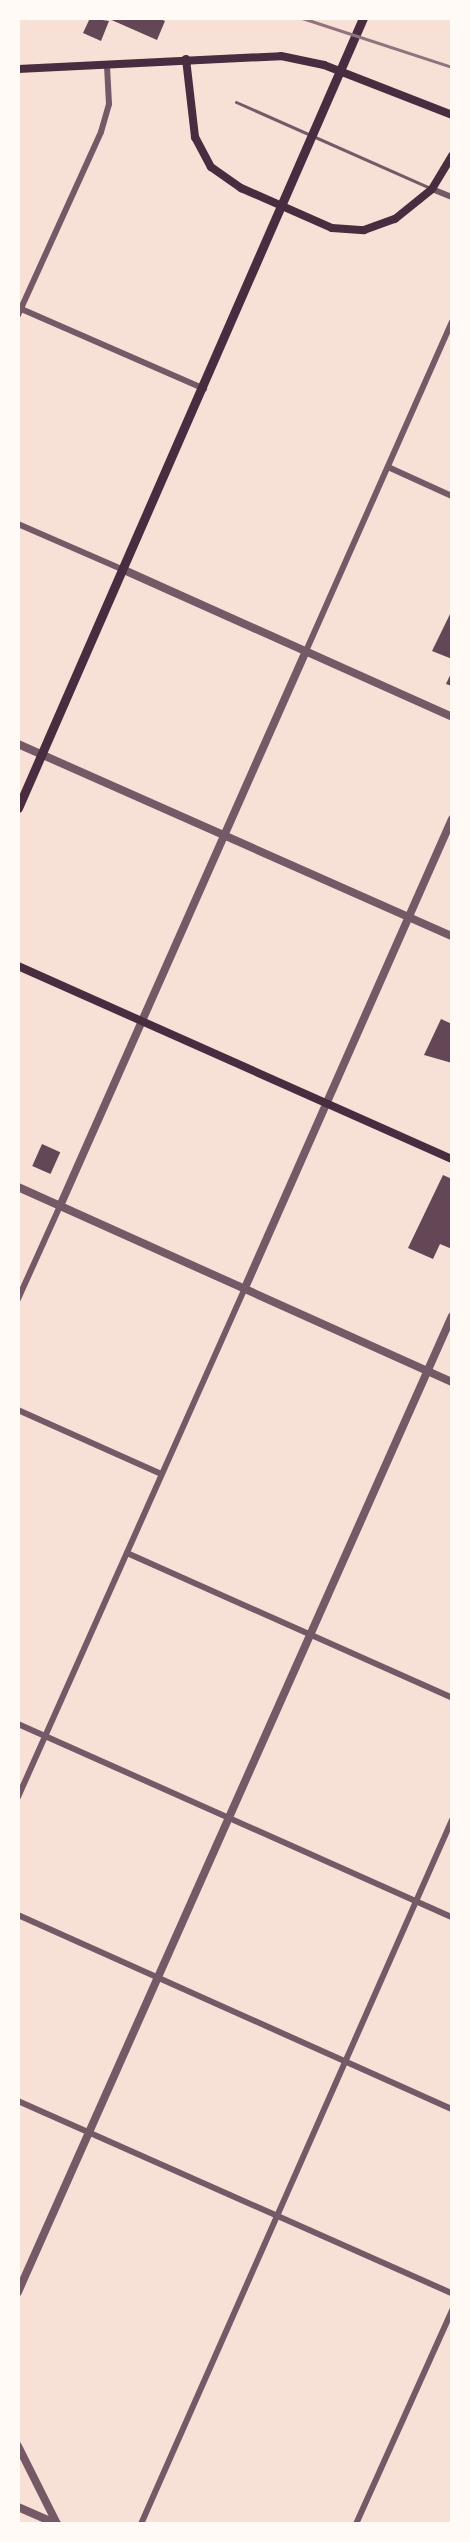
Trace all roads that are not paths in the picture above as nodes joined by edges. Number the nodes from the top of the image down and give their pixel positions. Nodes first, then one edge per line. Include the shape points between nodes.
1 (363, 18) edge
2 (186, 59) junction
3 (107, 66) junction
4 (18, 69) edge
5 (236, 102) dead end
6 (452, 115) edge
7 (452, 156) edge
8 (432, 189) junction
9 (452, 197) edge
10 (282, 207) junction
11 (19, 311) edge
12 (452, 322) edge
13 (204, 389) junction
14 (388, 467) junction
15 (452, 496) edge
16 (18, 524) edge
17 (124, 570) junction
18 (306, 651) junction
19 (452, 717) edge
20 (18, 744) edge
21 (42, 754) junction
22 (18, 808) edge
23 (452, 819) edge
24 (224, 835) junction
25 (409, 917) junction
26 (452, 936) edge
27 (18, 966) edge
28 (142, 1021) junction
29 (326, 1103) junction
30 (452, 1159) edge
31 (18, 1187) edge
32 (60, 1206) junction
33 (244, 1290) junction
34 (18, 1299) edge
35 (452, 1316) edge
36 (428, 1372) junction
37 (452, 1382) edge
38 (18, 1410) edge
39 (161, 1474) junction
40 (127, 1553) junction
41 (311, 1634) junction
42 (452, 1698) edge
43 (18, 1724) edge
44 (44, 1736) junction
45 (18, 1797) edge
46 (229, 1816) junction
47 (452, 1820) edge
48 (417, 1901) junction
49 (18, 1915) edge
50 (452, 1917) edge
51 (158, 1977) junction
52 (346, 2062) junction
53 (18, 2101) edge
54 (452, 2109) edge
55 (88, 2132) junction
56 (277, 2215) junction
57 (18, 2292) edge
58 (452, 2293) edge
59 (452, 2310) edge
60 (18, 2446) edge
61 (18, 2507) edge
62 (57, 2524) edge
63 (141, 2524) edge
64 (356, 2524) edge

1 - 10 main road
2 - 3 main road
2 - 6 main road via 247,55 302,59
2 - 10 main road via 192,121 201,153 225,179
3 - 4 main road
3 - 11 street via 109,104 101,132
5 - 8 lane
7 - 8 main road
8 - 9 street
8 - 10 main road via 395,219 364,230 332,228
10 - 13 main road
11 - 13 street
12 - 14 street
13 - 17 main road
14 - 15 street
14 - 18 street
16 - 17 street
17 - 18 street
17 - 21 main road
18 - 19 street
18 - 24 street
20 - 21 street
21 - 22 main road
21 - 24 street
23 - 25 street
24 - 25 street
24 - 28 street
25 - 26 street
25 - 29 street
27 - 28 main road
28 - 29 main road
28 - 32 street
29 - 30 main road
29 - 33 street
31 - 32 street
32 - 33 street
32 - 34 street
33 - 36 street
33 - 39 street
35 - 36 street
36 - 37 street
36 - 41 street
38 - 39 street
39 - 40 street
40 - 41 street
40 - 44 street
41 - 42 street
41 - 46 street
43 - 44 street
44 - 45 street
44 - 46 street
46 - 48 street
46 - 51 street
47 - 48 street
48 - 50 street
48 - 52 street
49 - 51 street
51 - 52 street
51 - 55 street
52 - 54 street
52 - 56 street
53 - 55 street
55 - 56 street
55 - 57 street
56 - 58 street
56 - 63 street
59 - 64 street
60 - 62 street
61 - 62 street

